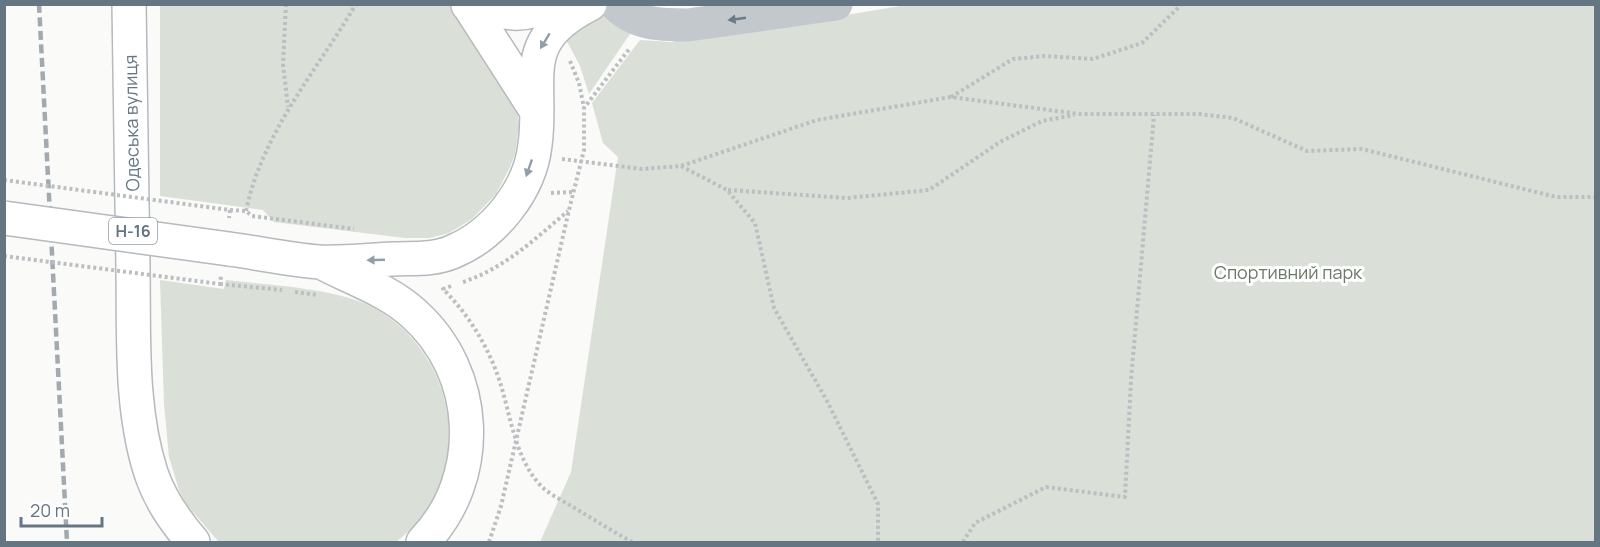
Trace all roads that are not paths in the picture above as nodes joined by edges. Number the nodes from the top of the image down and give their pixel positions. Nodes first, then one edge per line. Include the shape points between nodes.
1 (129, 4) edge
2 (468, 4) edge
3 (547, 4) edge
4 (590, 4) edge
5 (615, 4) edge
6 (836, 4) edge
7 (773, 9) edge
8 (536, 110) junction
9 (4, 218) edge
10 (320, 262) junction
11 (193, 543) edge
12 (423, 543) edge

1 - 11 main road, Одеська вулиця / Н-16 via 138,412 146,456 163,501
2 - 3 main road via 520,14 529,14
2 - 8 main road
4 -> 8 main road via 564,19 544,40 538,54
7 -> 5 street via 688,25 648,24
6 - 7 street
8 -> 10 main road, Н-16 via 534,154 522,187 504,213 477,238 434,257
9 - 10 main road, Н-16, bridge
10 - 12 main road, Н-16 via 386,294 412,312 439,341 453,365 467,424 464,465 451,504

